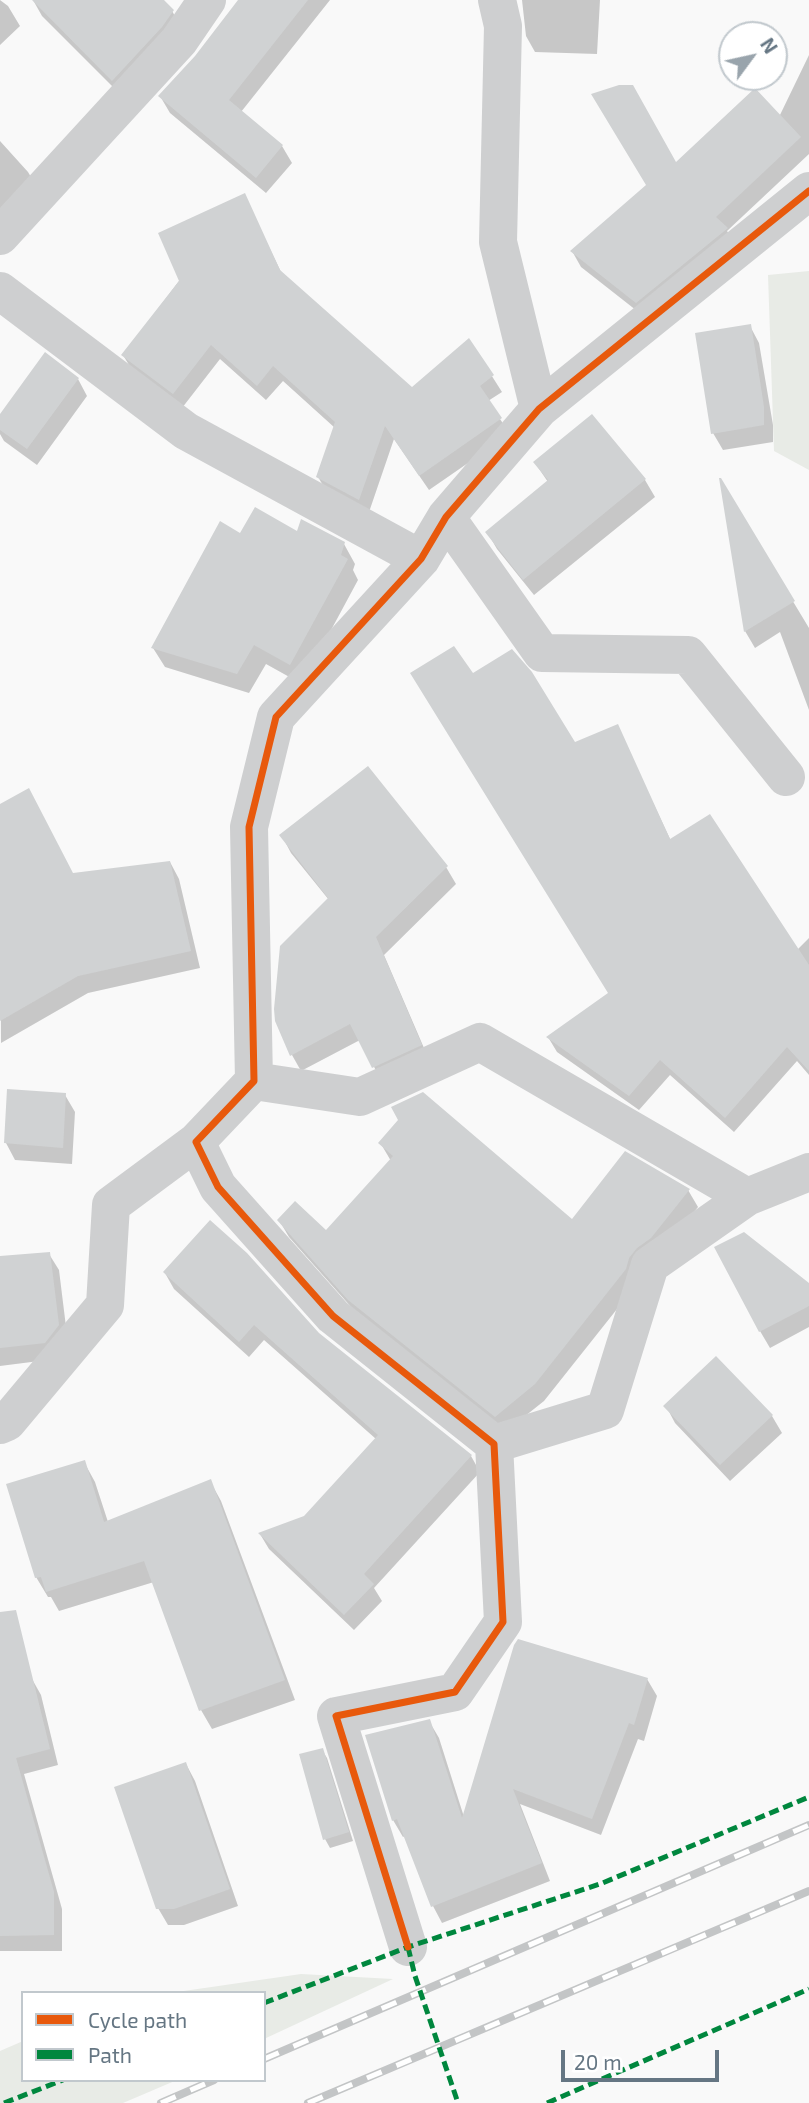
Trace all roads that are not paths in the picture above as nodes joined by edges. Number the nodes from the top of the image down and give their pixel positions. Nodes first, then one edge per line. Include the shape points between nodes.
1 (207, 0) edge
2 (497, 0) edge
3 (809, 191) edge
4 (0, 236) edge
5 (0, 292) edge
6 (539, 409) junction
7 (446, 517) junction
8 (421, 559) junction
9 (786, 777) dead end
10 (254, 1081) junction
11 (197, 1142) junction
12 (809, 1172) edge
13 (747, 1197) junction
14 (0, 1425) edge
15 (494, 1444) junction
16 (408, 1947) dead end

1 - 4 street via 179,41
2 - 6 street via 503,26 498,242
3 - 6 street
5 - 8 street via 186,431
6 - 7 street
7 - 8 street
7 - 9 street via 542,653 688,655
8 - 10 street via 276,717 249,827
10 - 11 street
10 - 13 street via 360,1097 480,1042
11 - 14 street via 111,1205 105,1305 7,1423
11 - 15 street via 218,1188 333,1316
12 - 13 street
13 - 15 street via 650,1265 605,1410
15 - 16 street via 503,1622 454,1692 336,1716

